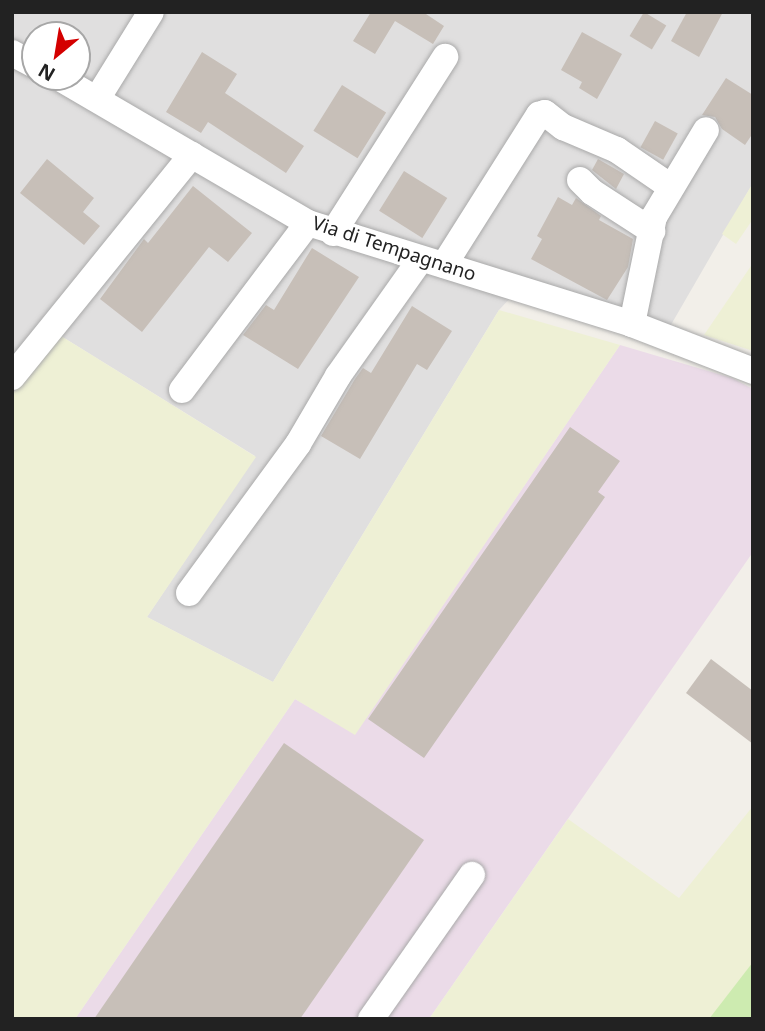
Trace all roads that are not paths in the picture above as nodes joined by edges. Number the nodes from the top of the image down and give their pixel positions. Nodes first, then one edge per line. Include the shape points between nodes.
1 (151, 12) edge
2 (445, 57) dead end
3 (83, 91) edge
4 (97, 99) junction
5 (706, 130) dead end
6 (192, 155) junction
7 (580, 180) dead end
8 (671, 187) junction
9 (308, 223) junction
10 (652, 231) junction
11 (333, 233) junction
12 (432, 263) junction
13 (632, 324) junction
14 (753, 371) edge
15 (12, 377) edge
16 (182, 390) dead end
17 (189, 593) dead end
18 (472, 875) dead end
19 (371, 1019) edge

1 - 4 street
2 - 11 street
3 - 4 street, Via di Tempagnano
4 - 6 street, Via di Tempagnano
5 - 8 street
6 - 9 street, Via di Tempagnano
6 - 15 street
7 - 10 street
8 - 10 street
8 - 12 street via 617,150 563,127 545,113 539,115
9 - 11 street, Via di Tempagnano
9 - 16 street
10 - 13 street
11 - 12 street, Via di Tempagnano
12 - 13 street, Via di Tempagnano
12 - 17 street via 338,376 298,444
13 - 14 street, Via di Tempagnano
18 - 19 street

